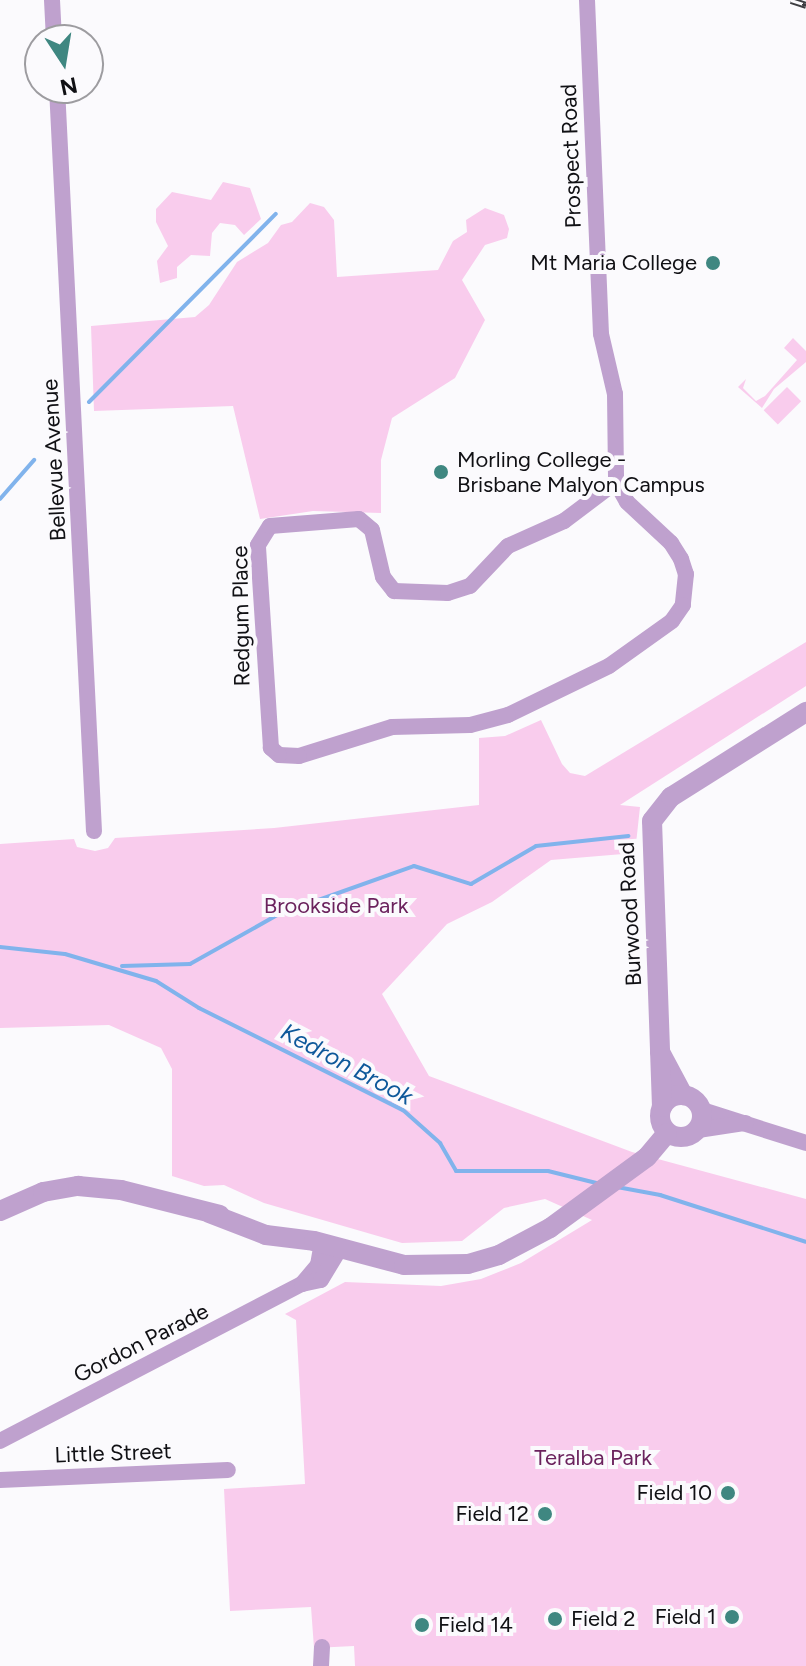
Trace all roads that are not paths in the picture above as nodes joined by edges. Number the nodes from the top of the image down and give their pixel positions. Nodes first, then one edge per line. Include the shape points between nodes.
1 (52, 0) edge
2 (587, 0) edge
3 (53, 24) edge
4 (58, 104) edge
5 (616, 482) junction
6 (806, 712) edge
7 (94, 831) dead end
8 (660, 1052) junction
9 (683, 1095) junction
10 (662, 1107) junction
11 (700, 1120) junction
12 (667, 1133) junction
13 (806, 1143) edge
14 (0, 1211) edge
15 (325, 1244) junction
16 (0, 1441) edge
17 (228, 1470) dead end
18 (0, 1480) edge
19 (322, 1647) dead end
20 (321, 1666) edge

1 - 3 street
2 - 5 street, Prospect Road via 601,334 615,394
4 - 7 street, Bellevue Avenue
5 - 5 street, Redgum Place via 627,502 681,559 686,591 672,621 584,681 508,715 470,725 392,727 299,756 279,755 267,738 258,545 270,526 359,519 372,530 383,577 394,591 448,593 470,586 508,546 564,521
6 - 8 street, Burwood Road via 671,797 652,821
8 - 9 street
8 - 10 street, Burwood Road
9 - 10 street
9 - 11 street
10 - 12 street via 660,1121
11 - 12 street via 686,1137
11 - 13 street via 745,1123
12 - 15 street via 647,1157 563,1218 499,1255 453,1267 404,1265
14 - 15 street via 43,1192 78,1186 121,1190 209,1213 266,1235
15 - 16 street, Gordon Parade via 318,1265 302,1284
17 - 18 street, Little Street
19 - 20 street

